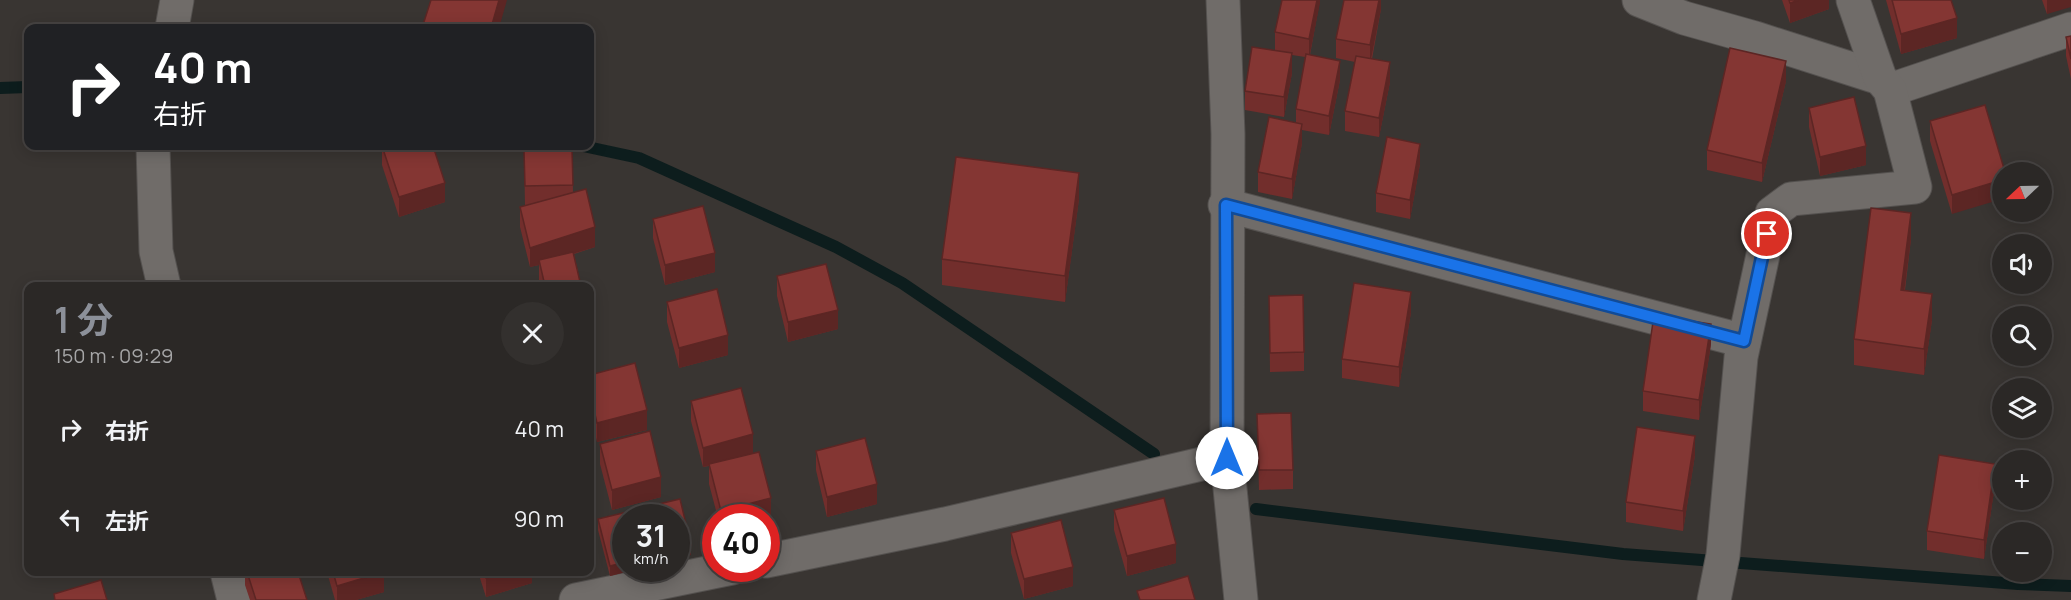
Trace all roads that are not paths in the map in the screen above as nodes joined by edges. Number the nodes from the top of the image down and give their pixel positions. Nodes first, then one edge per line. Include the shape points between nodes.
1 (177, 0) edge
2 (1223, 0) edge
3 (1639, 0) edge
4 (1853, 0) edge
5 (173, 24) edge
6 (2071, 29) edge
7 (1885, 84) junction
8 (153, 150) edge
9 (1226, 205) junction
10 (163, 282) edge
11 (1744, 341) junction
12 (1227, 458) junction
13 (780, 558) edge
14 (702, 574) edge
15 (228, 576) edge
16 (1719, 576) edge
17 (234, 600) edge
18 (576, 600) edge
19 (1240, 600) edge

1 - 5 street
2 - 9 street via 1228,134
3 - 7 street
4 - 7 street
6 - 7 street
7 - 11 street via 1915,187 1791,199 1772,213
8 - 10 street via 156,251
9 - 11 street
9 - 12 street
11 - 16 street
12 - 13 street
12 - 19 street
14 - 18 street
15 - 17 street

